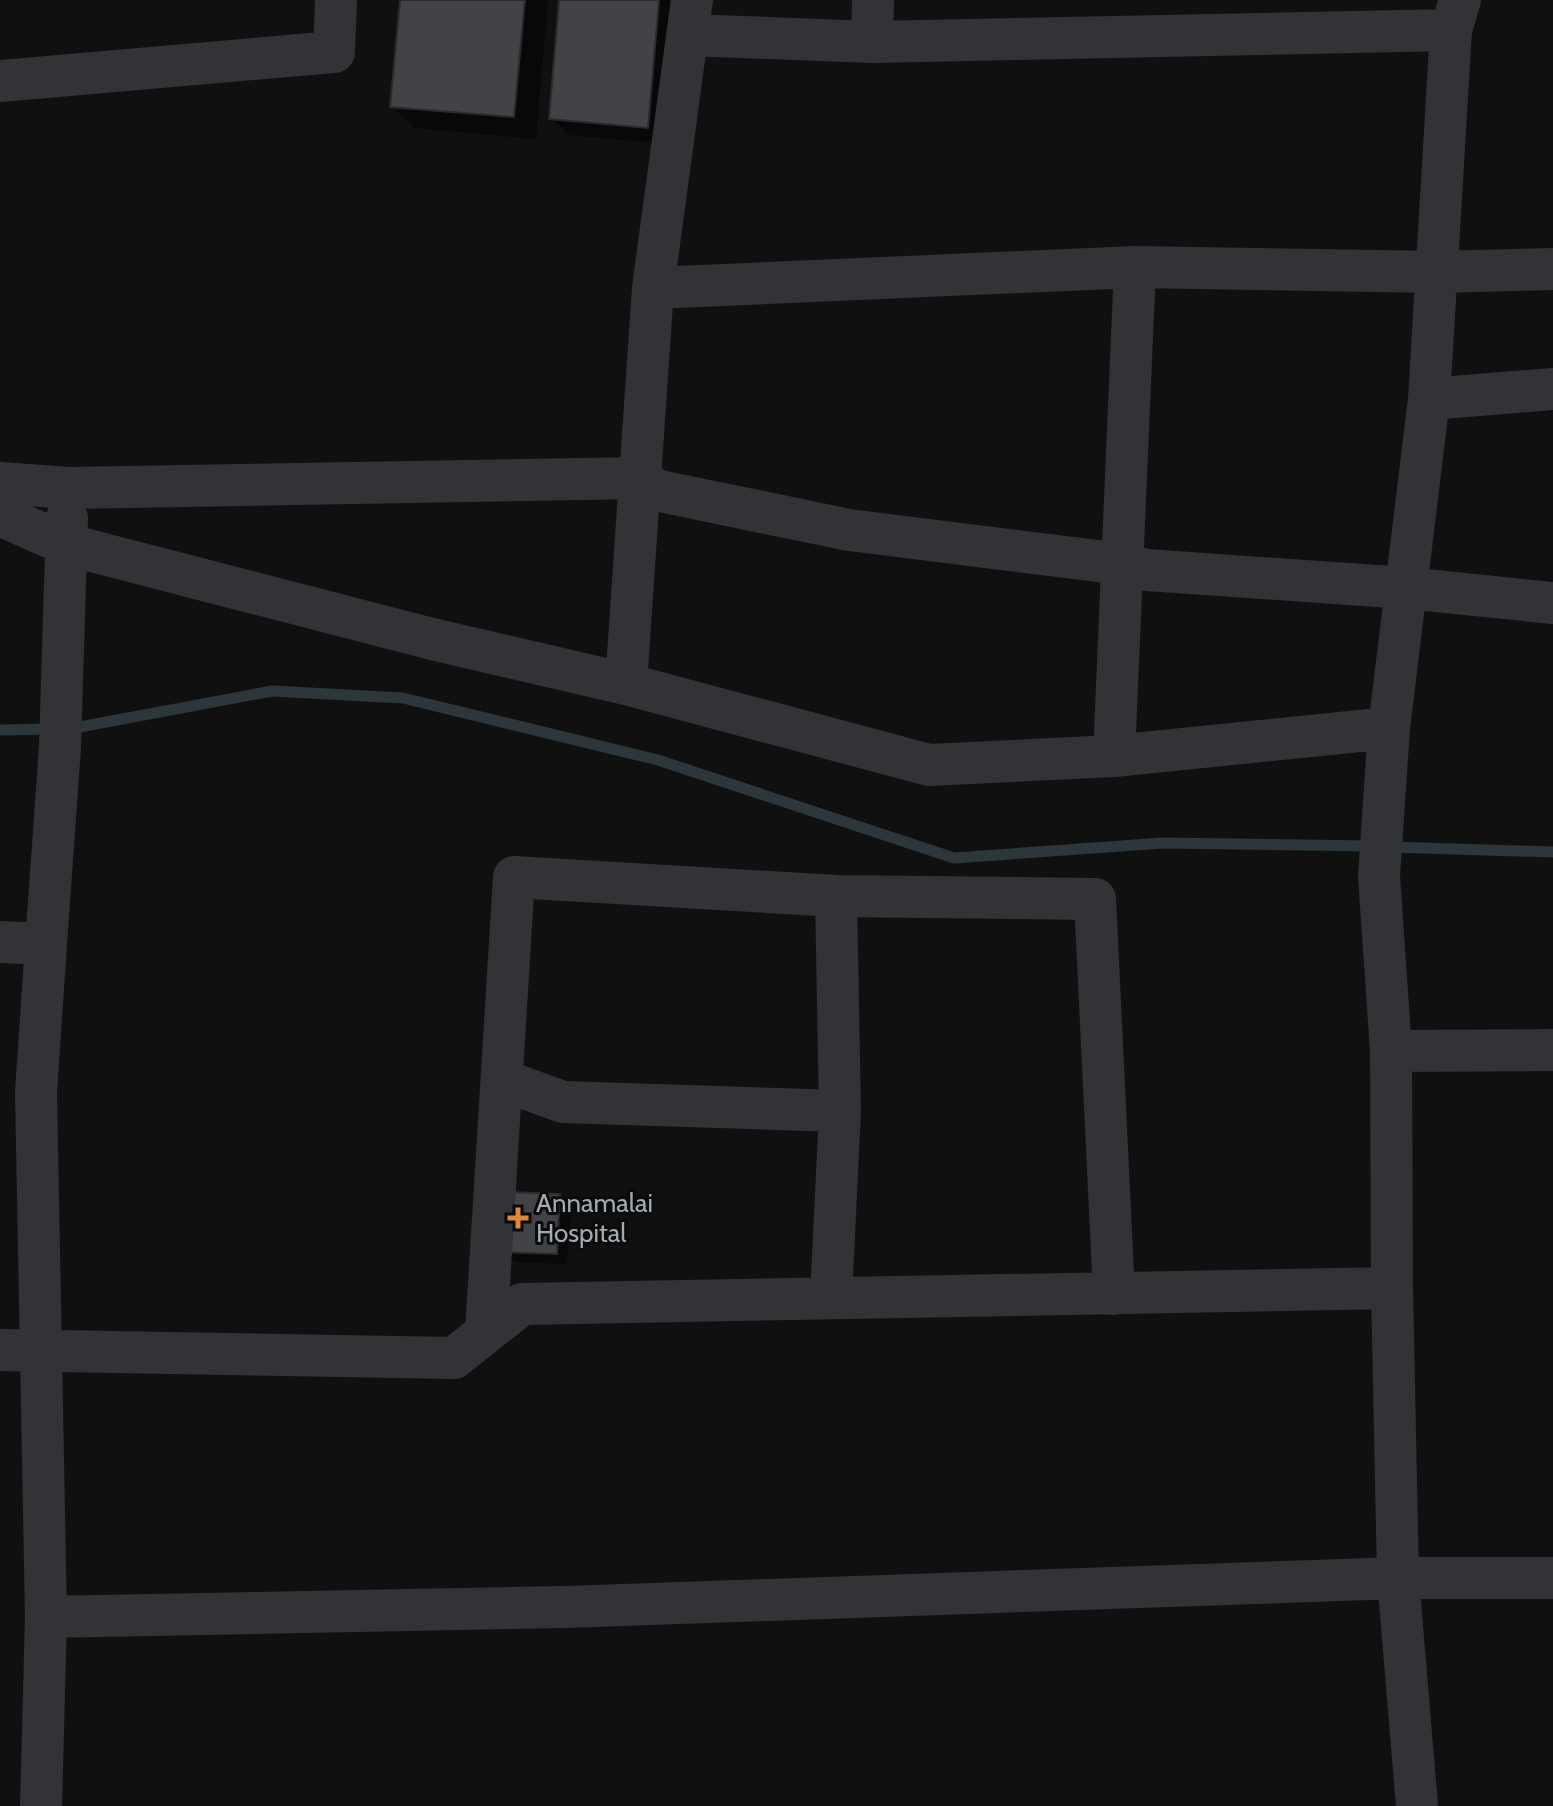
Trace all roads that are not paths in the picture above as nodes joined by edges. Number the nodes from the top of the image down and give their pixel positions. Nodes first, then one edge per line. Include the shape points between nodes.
1 (336, 0) edge
2 (873, 0) edge
3 (1455, 15) edge
4 (690, 18) edge
5 (872, 42) junction
6 (0, 81) edge
7 (1135, 267) junction
8 (1553, 269) edge
9 (1436, 272) junction
10 (653, 288) junction
11 (1553, 389) edge
12 (1429, 399) junction
13 (641, 478) junction
14 (0, 483) edge
15 (69, 488) junction
16 (0, 515) edge
17 (65, 544) junction
18 (1122, 564) junction
19 (1406, 588) junction
20 (1553, 603) edge
21 (626, 684) junction
22 (1389, 728) junction
23 (1114, 756) junction
24 (836, 896) junction
25 (0, 942) edge
26 (46, 944) junction
27 (1553, 1050) edge
28 (1391, 1051) junction
29 (502, 1080) junction
30 (840, 1111) junction
31 (1392, 1288) junction
32 (1114, 1294) junction
33 (831, 1298) junction
34 (486, 1332) junction
35 (42, 1349) junction
36 (0, 1350) edge
37 (1398, 1578) junction
38 (1553, 1578) edge
39 (46, 1617) junction
40 (41, 1806) edge
41 (1417, 1806) edge

1 - 6 street via 334,52
2 - 5 street
3 - 5 street
3 - 9 street
4 - 5 street
4 - 10 street
7 - 9 street
7 - 10 street
7 - 18 street
8 - 9 street
9 - 12 street
10 - 13 street
11 - 12 street
12 - 19 street
13 - 15 street
13 - 18 street via 655,490 849,530
13 - 21 street
14 - 15 street
15 - 17 street
16 - 17 street
17 - 21 street
17 - 26 street
18 - 19 street
18 - 23 street
19 - 20 street
19 - 22 street
21 - 23 street via 929,765
22 - 23 street
22 - 28 street via 1379,876
24 - 29 street via 514,877
24 - 30 street
24 - 32 street via 1095,899
25 - 26 street
26 - 35 street via 36,1092
27 - 28 street
28 - 31 street
29 - 30 street via 563,1102
29 - 34 street
30 - 33 street
31 - 32 street
31 - 37 street
32 - 33 street
33 - 34 street via 522,1304
34 - 35 street via 454,1358
35 - 36 street
35 - 39 street
37 - 38 street
37 - 39 street via 582,1607
37 - 41 street
39 - 40 street

